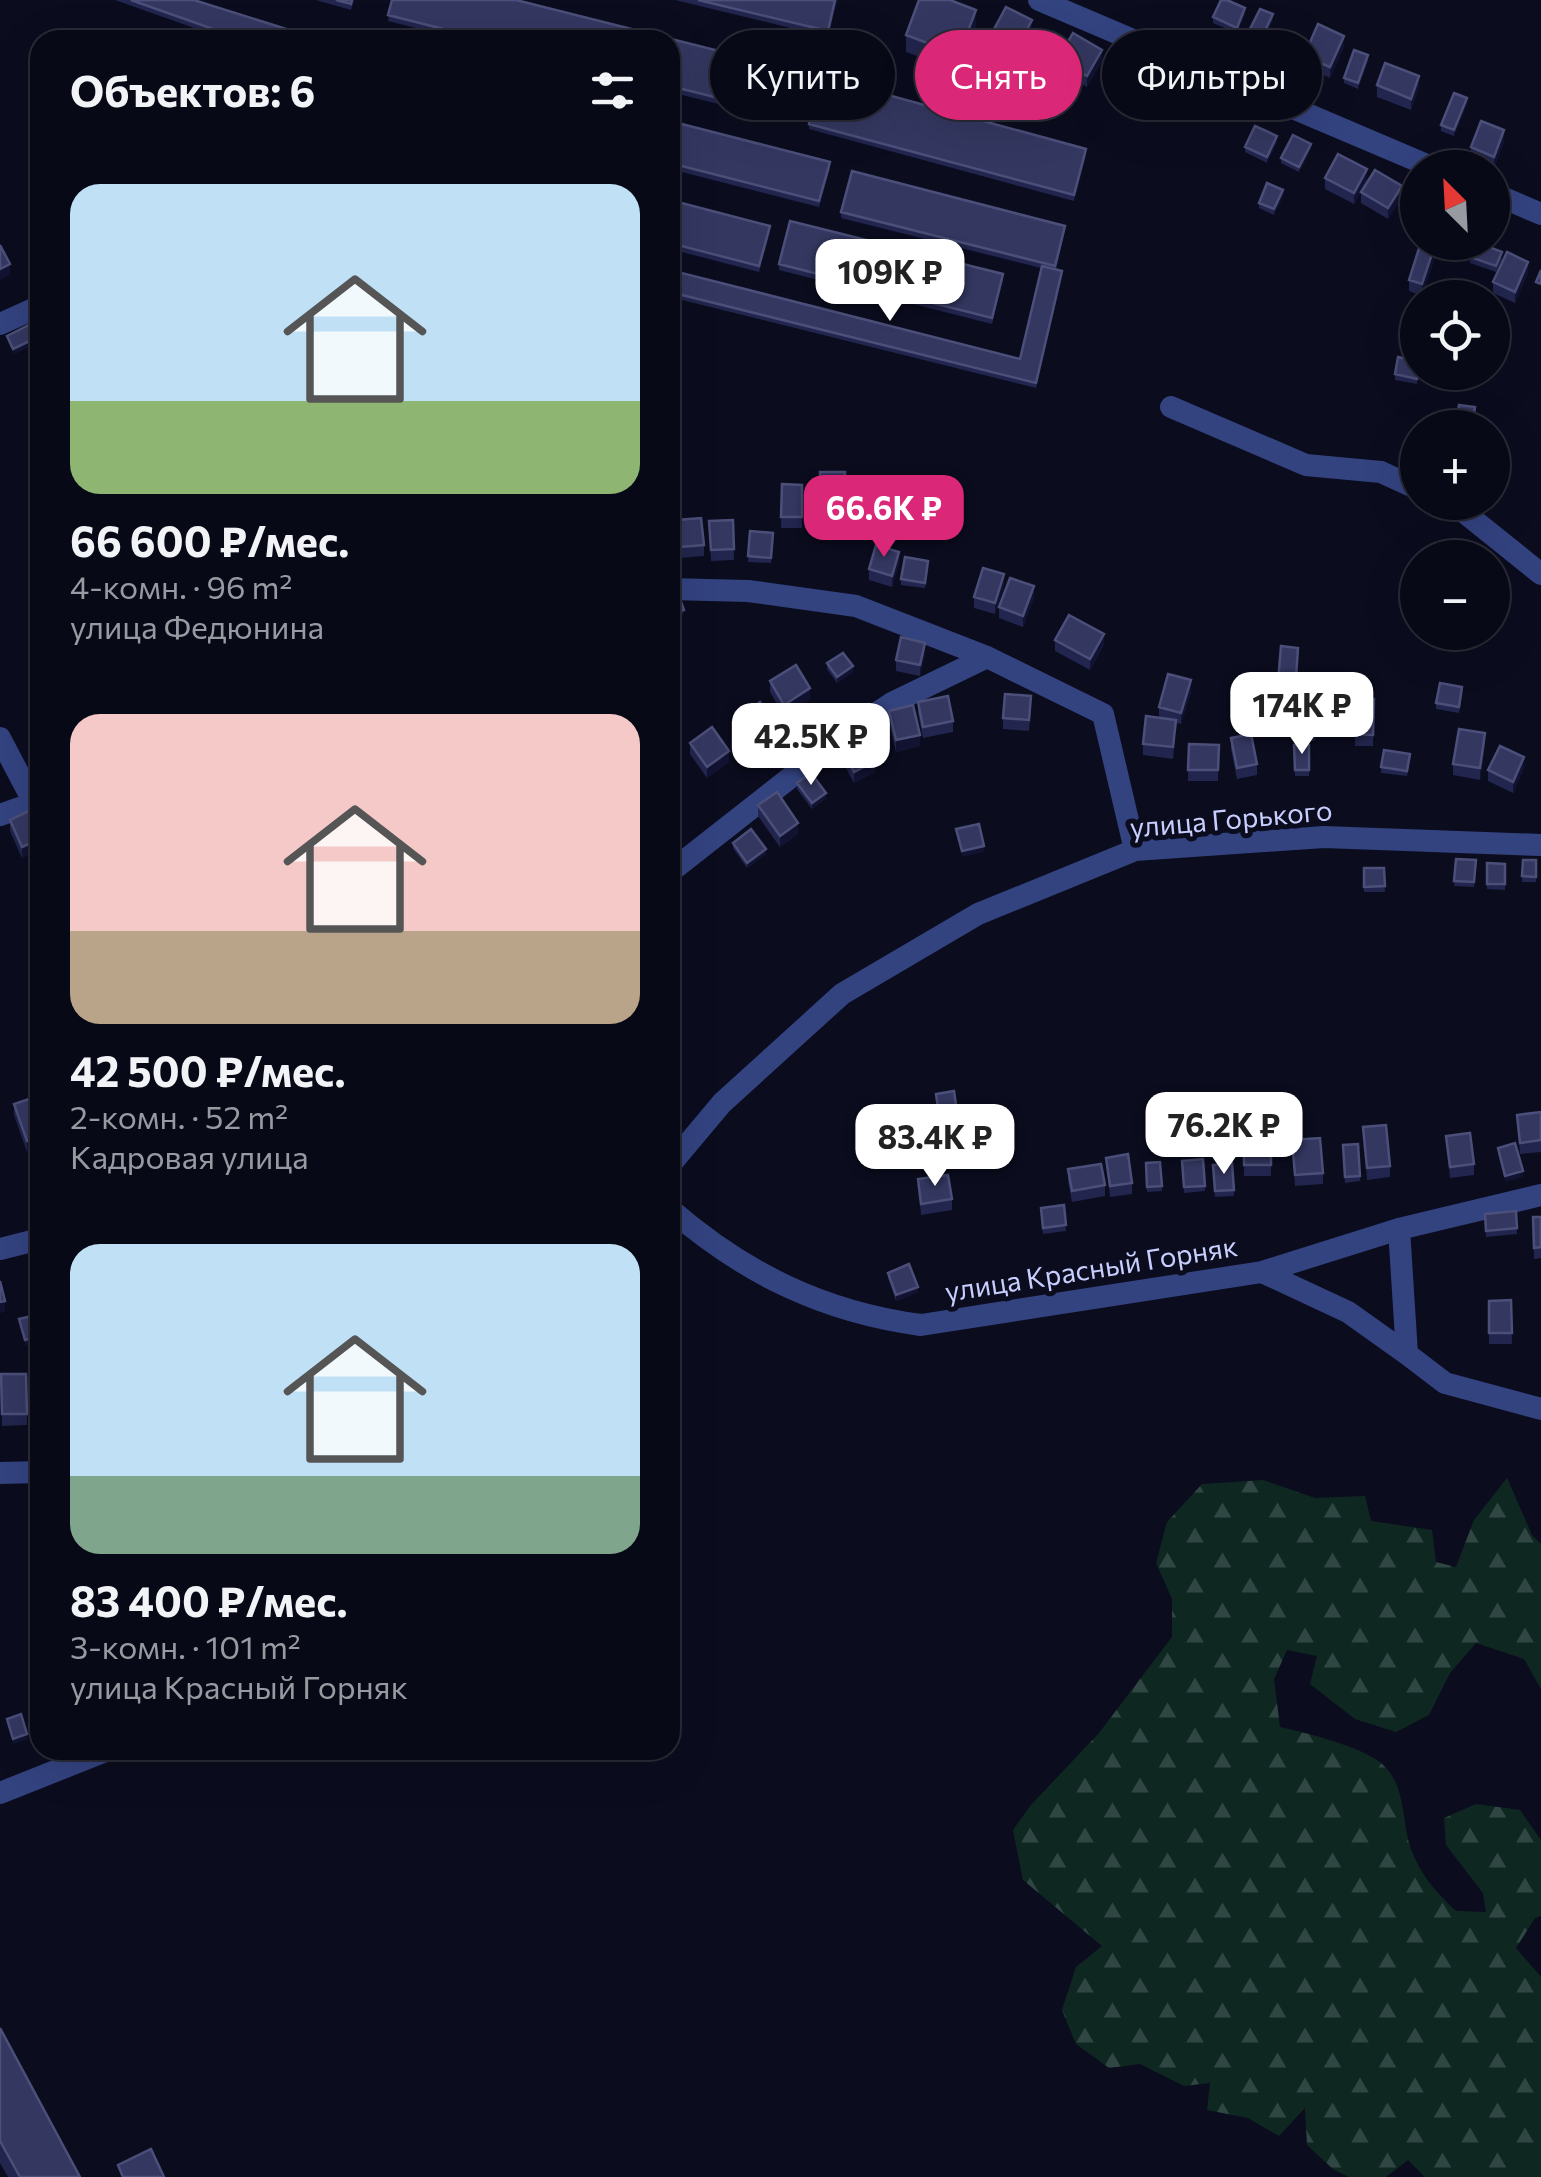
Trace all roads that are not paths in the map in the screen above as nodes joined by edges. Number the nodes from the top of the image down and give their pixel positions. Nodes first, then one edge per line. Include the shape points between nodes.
1 (1040, 0) edge
2 (1400, 154) edge
3 (1510, 201) edge
4 (1541, 214) edge
5 (30, 310) edge
6 (0, 324) edge
7 (1171, 407) dead end
8 (1400, 481) edge
9 (1474, 520) edge
10 (1541, 574) edge
11 (680, 590) edge
12 (987, 658) junction
13 (0, 738) edge
14 (30, 790) edge
15 (30, 806) edge
16 (0, 815) edge
17 (1541, 844) edge
18 (1135, 850) junction
19 (680, 864) edge
20 (680, 1153) edge
21 (1541, 1195) edge
22 (680, 1217) edge
23 (1399, 1229) junction
24 (30, 1242) edge
25 (0, 1249) edge
26 (1262, 1272) junction
27 (1407, 1354) junction
28 (1541, 1410) edge
29 (30, 1472) edge
30 (0, 1473) edge
31 (83, 1760) edge
32 (0, 1793) edge

1 - 2 street
3 - 4 street
5 - 6 street
7 - 8 street via 1306,465 1381,472
9 - 10 street
11 - 12 street via 748,591 856,606
12 - 18 street via 1103,714
12 - 19 street via 892,703 847,733
13 - 14 street
15 - 16 street
17 - 18 street, улица Горького via 1324,837
18 - 20 street, улица Горького via 978,914 842,994 722,1104
21 - 23 street, улица Красный Горняк
22 - 26 street, улица Красный Горняк via 732,1258 808,1296 870,1318 920,1325
23 - 26 street, улица Красный Горняк
23 - 27 street
24 - 25 street
26 - 27 street via 1348,1312
27 - 28 street via 1445,1383
29 - 30 street
31 - 32 street

